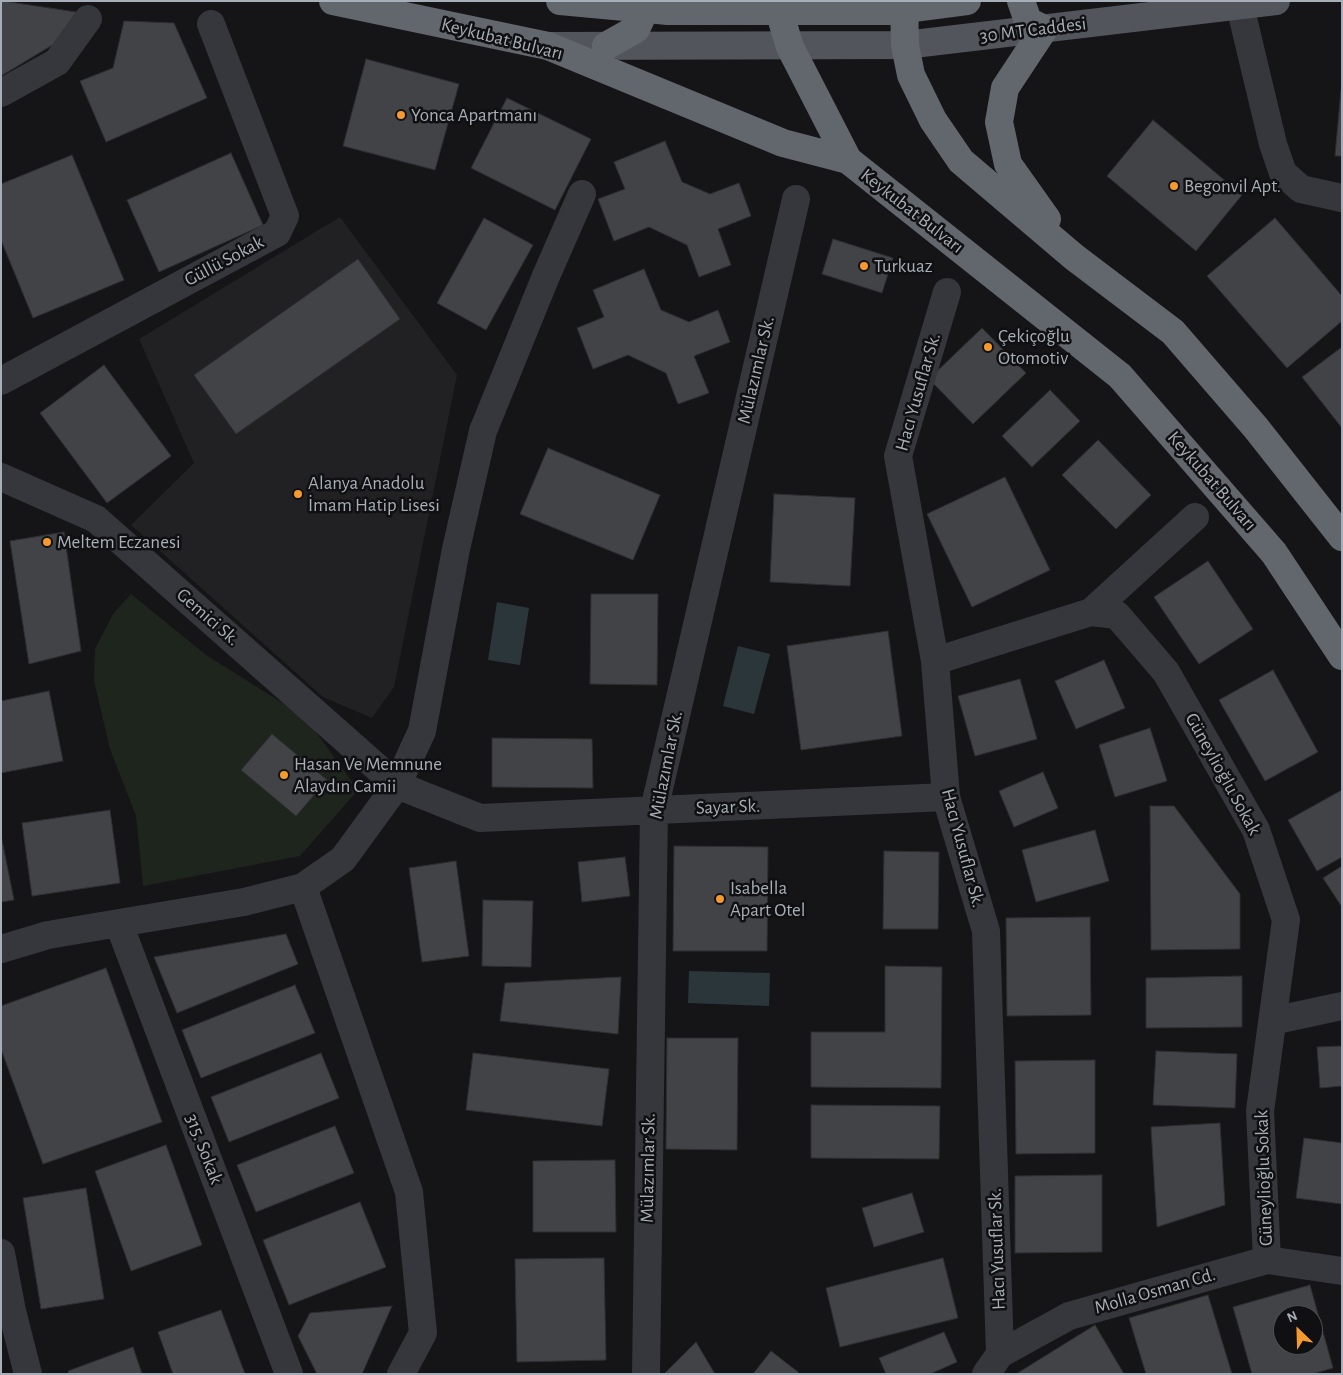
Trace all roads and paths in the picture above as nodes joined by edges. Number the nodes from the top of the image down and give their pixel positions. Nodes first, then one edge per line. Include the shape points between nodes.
1 (333, 1) edge
2 (560, 1) edge
3 (649, 1) edge
4 (776, 1) edge
5 (904, 1) edge
6 (966, 1) edge
7 (1021, 1) edge
8 (1276, 1) edge
9 (1240, 6) junction
10 (88, 19) dead end
11 (211, 24) dead end
12 (1044, 29) junction
13 (905, 45) junction
14 (548, 46) junction
15 (606, 46) junction
16 (790, 47) junction
17 (1, 93) edge
18 (848, 160) junction
19 (582, 194) dead end
20 (1342, 198) edge
21 (796, 199) dead end
22 (1074, 257) junction
23 (947, 292) dead end
24 (1, 381) edge
25 (1, 477) edge
26 (1195, 517) dead end
27 (1339, 527) edge
28 (1091, 612) junction
29 (1342, 656) edge
30 (935, 661) junction
31 (397, 784) junction
32 (946, 797) junction
33 (654, 810) junction
34 (303, 887) junction
35 (120, 924) junction
36 (1, 949) edge
37 (1342, 1006) edge
38 (1272, 1021) junction
39 (1, 1253) edge
40 (1267, 1260) junction
41 (1342, 1272) edge
42 (993, 1364) edge
43 (28, 1374) edge
44 (289, 1374) edge
45 (401, 1374) edge
46 (646, 1374) edge

1 - 14 highway, Keykubat Bulvarı
2 - 6 highway, bridge via 668,11 890,11
3 - 15 highway via 636,29
4 - 16 highway
5 - 13 highway
7 - 12 highway via 1028,21
8 - 9 main road, 30 MT Caddesi
9 - 12 main road, 30 MT Caddesi
9 - 20 street via 1283,173 1301,188
10 - 17 street via 57,62
11 - 24 street, Güllü Sokak via 285,216 277,233
12 - 13 main road, 30 MT Caddesi
12 - 22 highway via 1005,88 999,122 1008,164
13 - 16 main road, 30 MT Caddesi
13 - 22 highway via 911,75 932,120 962,161
14 - 15 main road, 30 MT Caddesi
14 - 18 highway, Keykubat Bulvarı via 783,143
15 - 16 main road, 30 MT Caddesi
16 - 18 highway
18 - 29 highway, Keykubat Bulvarı via 1120,376 1274,553
19 - 31 street via 483,430 456,549 422,731
21 - 33 street, Mülazımlar Sk.
22 - 27 highway via 1173,332
23 - 30 street, Hacı Yusuflar Sk. via 898,456
25 - 31 street, Gemici Sk. via 96,519
26 - 28 street
28 - 30 street, Güneylioğlu Sokak
28 - 38 street, Güneylioğlu Sokak via 1117,615 1166,672 1256,830 1286,920
30 - 32 street, Hacı Yusuflar Sk.
31 - 33 street, Sayar Sk. via 480,818
31 - 34 street via 343,859
32 - 33 street, Sayar Sk.
32 - 42 street, Hacı Yusuflar Sk. via 986,931
33 - 46 street, Mülazımlar Sk.
34 - 35 street via 244,902
34 - 45 street via 409,1192 423,1333
35 - 36 street via 48,935
35 - 44 street, 315. Sokak
37 - 38 street
38 - 40 street, Güneylioğlu Sokak via 1260,1111
39 - 43 street
40 - 41 street, Molla Osman Cd.
40 - 42 street, Molla Osman Cd. via 1069,1316

